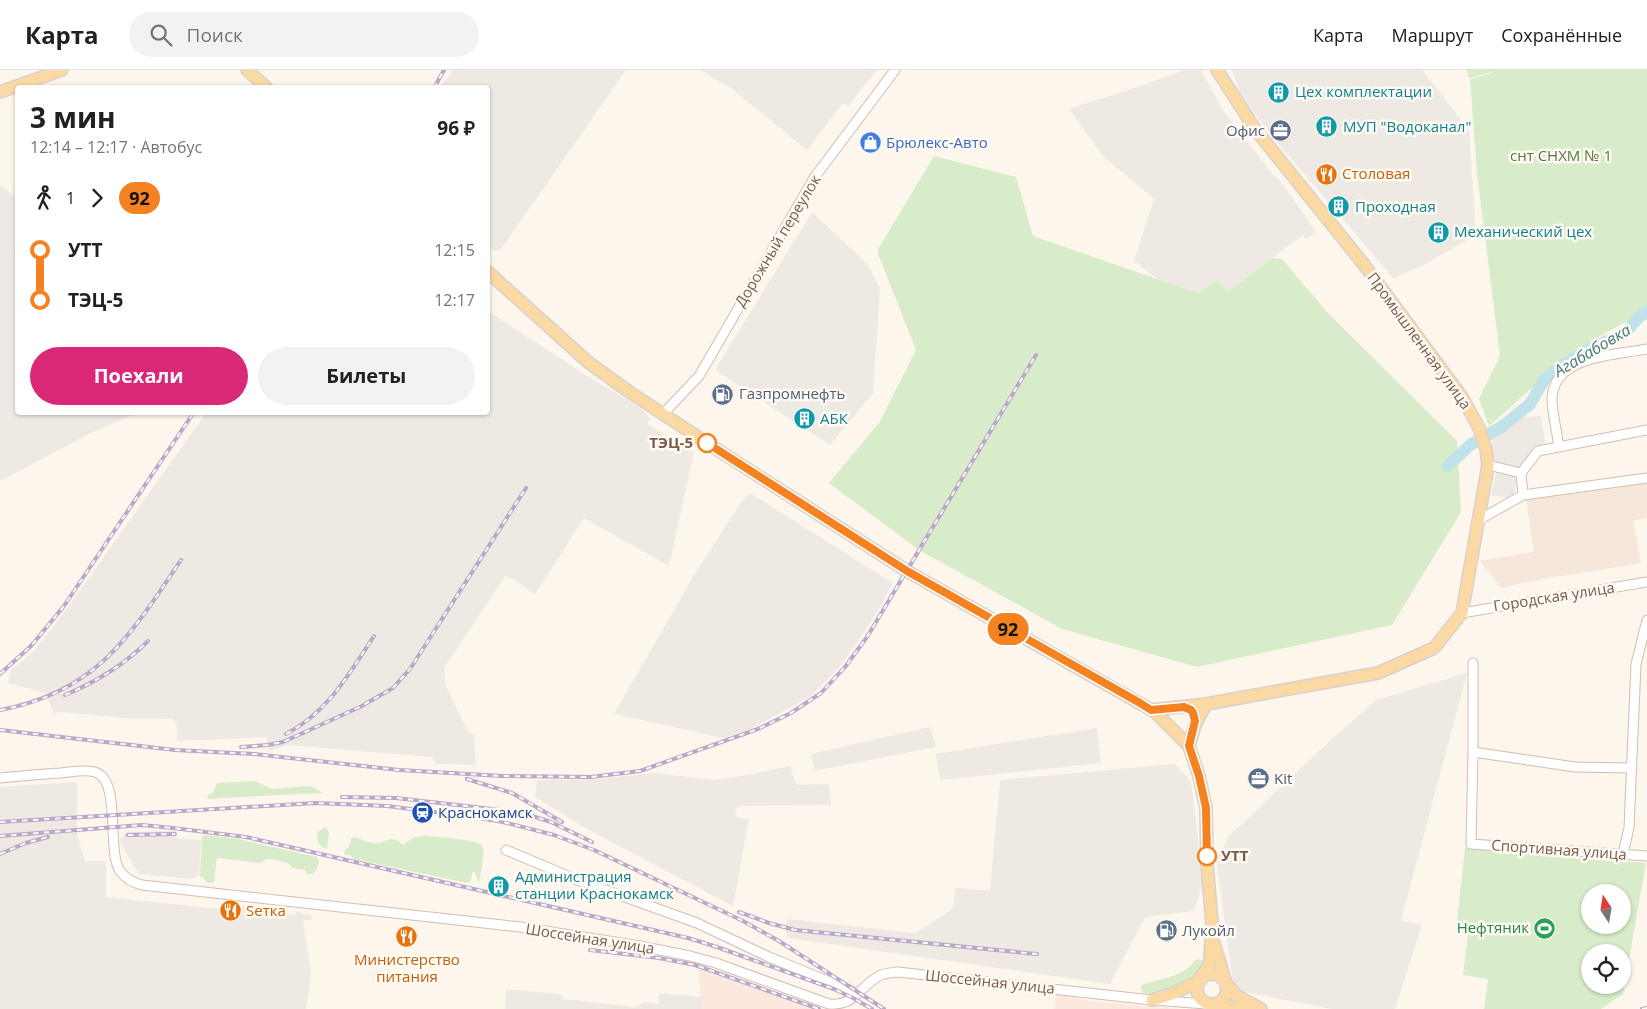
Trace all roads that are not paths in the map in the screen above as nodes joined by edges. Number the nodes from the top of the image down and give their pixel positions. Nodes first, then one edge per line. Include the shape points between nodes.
1 (62, 70) edge
2 (247, 70) edge
3 (895, 70) edge
4 (1216, 70) edge
5 (20, 85) edge
6 (264, 85) edge
7 (15, 87) edge
8 (0, 92) edge
9 (490, 274) edge
10 (1647, 349) edge
11 (663, 414) junction
12 (1647, 430) edge
13 (1558, 448) junction
14 (1488, 465) junction
15 (1521, 473) junction
16 (1647, 478) edge
17 (1523, 495) junction
18 (1477, 521) junction
19 (1647, 582) edge
20 (1462, 613) junction
21 (1647, 620) edge
22 (1473, 663) dead end
23 (1206, 704) junction
24 (1181, 706) junction
25 (1151, 710) junction
26 (1195, 725) junction
27 (1172, 729) junction
28 (1189, 746) junction
29 (1474, 752) junction
30 (1631, 768) junction
31 (0, 778) edge
32 (506, 850) dead end
33 (1623, 854) junction
34 (1647, 856) edge
35 (1212, 937) junction
36 (1197, 982) junction
37 (1226, 982) junction
38 (852, 991) dead end
39 (1152, 1000) junction
40 (1207, 1004) junction
41 (1248, 1009) edge
42 (1261, 1009) edge

1 - 5 main road
2 - 6 main road
3 - 11 street, Дорожный переулок via 814,178 699,376
4 - 14 main road, Промышленная улица via 1255,130 1365,266 1450,379 1479,428
7 - 8 main road
9 - 11 main road via 588,362
10 - 13 street via 1588,360 1560,377 1552,400
11 - 25 main road via 907,571
12 - 13 street
13 - 15 street via 1538,451
14 - 15 street
14 - 18 main road, Промышленная улица
15 - 17 street
16 - 17 street
17 - 18 street
18 - 20 main road, Промышленная улица
19 - 20 street, Городская улица
20 - 23 main road, Промышленная улица via 1434,648 1378,673
21 - 30 street via 1636,664
22 - 29 street
23 - 24 main road
23 - 26 main road
24 - 25 main road
24 - 26 main road via 1193,713
24 - 27 main road via 1169,716
25 - 27 main road
26 - 27 main road via 1184,733
26 - 28 main road
27 - 28 main road
28 - 35 main road via 1206,808
29 - 30 street via 1575,767
29 - 33 street, Спортивная улица via 1470,844
30 - 33 street via 1629,828
31 - 39 street, Шоссейная улица via 81,771 102,776 110,793 116,863 124,876 142,885 520,928 640,946 716,962 829,1004 854,998 878,977 898,972
32 - 38 street via 697,923
33 - 34 street, Спортивная улица
35 - 36 main road via 1208,967
35 - 37 main road
36 - 37 main road via 1208,974 1214,974
36 - 39 main road
36 - 40 main road via 1198,995
37 - 40 main road via 1228,992 1225,998 1220,1003
37 - 42 main road via 1237,996
39 - 40 street, Шоссейная улица
40 - 41 main road, Шоссейная улица

